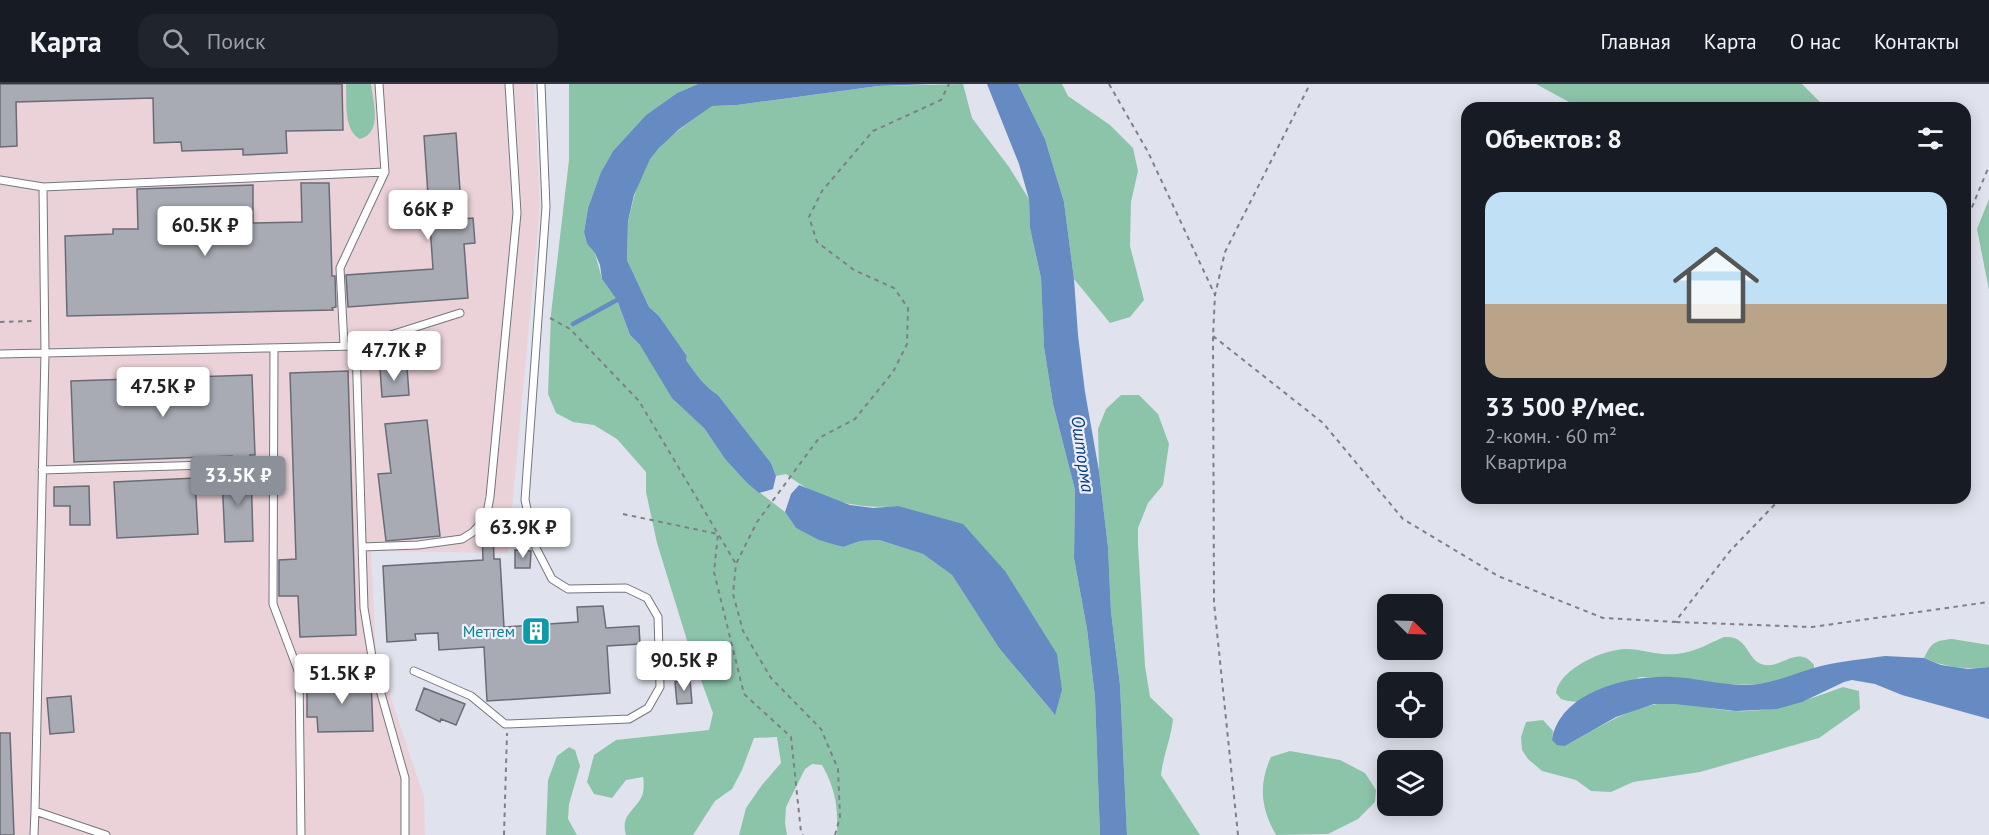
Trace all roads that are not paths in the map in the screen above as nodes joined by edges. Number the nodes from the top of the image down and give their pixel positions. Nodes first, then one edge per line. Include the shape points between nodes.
1 (379, 84) edge
2 (509, 84) edge
3 (541, 84) edge
4 (385, 172) junction
5 (0, 180) edge
6 (43, 187) junction
7 (460, 313) dead end
8 (344, 346) junction
9 (356, 346) junction
10 (274, 348) junction
11 (45, 353) junction
12 (0, 354) edge
13 (274, 463) junction
14 (42, 470) junction
15 (362, 547) junction
16 (374, 669) junction
17 (414, 670) dead end
18 (299, 673) junction
19 (35, 811) junction
20 (34, 835) edge
21 (106, 835) edge
22 (301, 835) edge
23 (405, 835) edge

1 - 4 lane
2 - 15 lane via 517,213 487,513 473,532 462,539
3 - 17 lane via 546,207 525,500 536,548 552,579 568,589 626,588 647,598 658,617 660,687 648,708 629,719 505,724 471,696
4 - 6 lane
4 - 8 lane via 340,268
5 - 6 lane
6 - 11 lane
7 - 9 lane
8 - 9 lane
8 - 10 lane
9 - 15 lane
10 - 11 lane
10 - 13 lane
11 - 12 lane
11 - 14 lane
13 - 14 lane
13 - 18 lane via 273,604
14 - 19 lane
15 - 16 lane via 364,608
16 - 18 lane
16 - 23 lane via 405,778
18 - 22 lane
19 - 20 lane
19 - 21 lane

